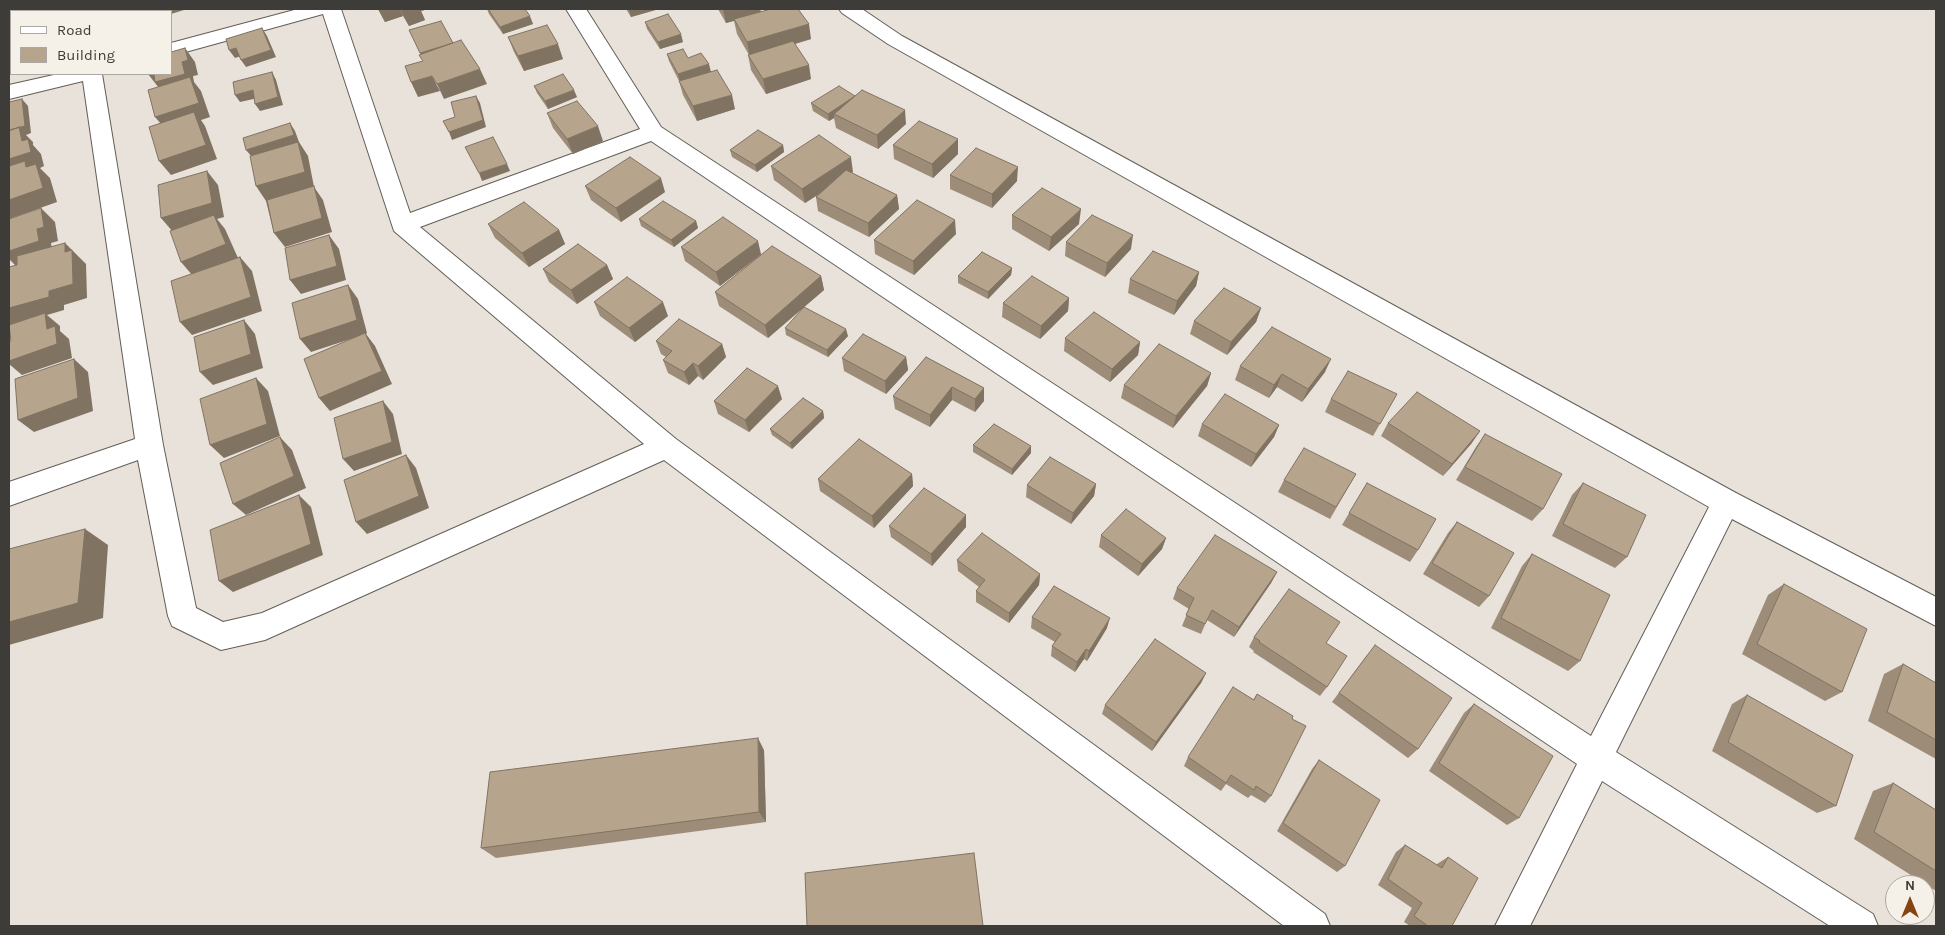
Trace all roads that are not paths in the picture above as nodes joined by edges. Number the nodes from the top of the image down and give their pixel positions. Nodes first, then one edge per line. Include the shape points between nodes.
1 (320, 9) edge
2 (331, 9) edge
3 (576, 9) edge
4 (849, 9) edge
5 (172, 50) edge
6 (76, 75) edge
7 (92, 75) edge
8 (29, 80) edge
9 (9, 92) edge
10 (653, 132) junction
11 (402, 225) junction
12 (149, 445) junction
13 (666, 447) junction
14 (9, 494) edge
15 (1726, 502) junction
16 (1936, 612) edge
17 (1596, 758) junction
18 (1313, 926) edge
19 (1512, 926) edge
20 (1860, 926) edge

1 - 5 street
2 - 11 street
3 - 10 street
4 - 15 street via 895,40
6 - 8 street
7 - 12 street
8 - 9 street
10 - 11 street
10 - 17 street
11 - 13 street
12 - 13 street via 183,616 221,636 265,626
12 - 14 street
13 - 18 street
15 - 16 street
15 - 17 street
17 - 19 street
17 - 20 street

